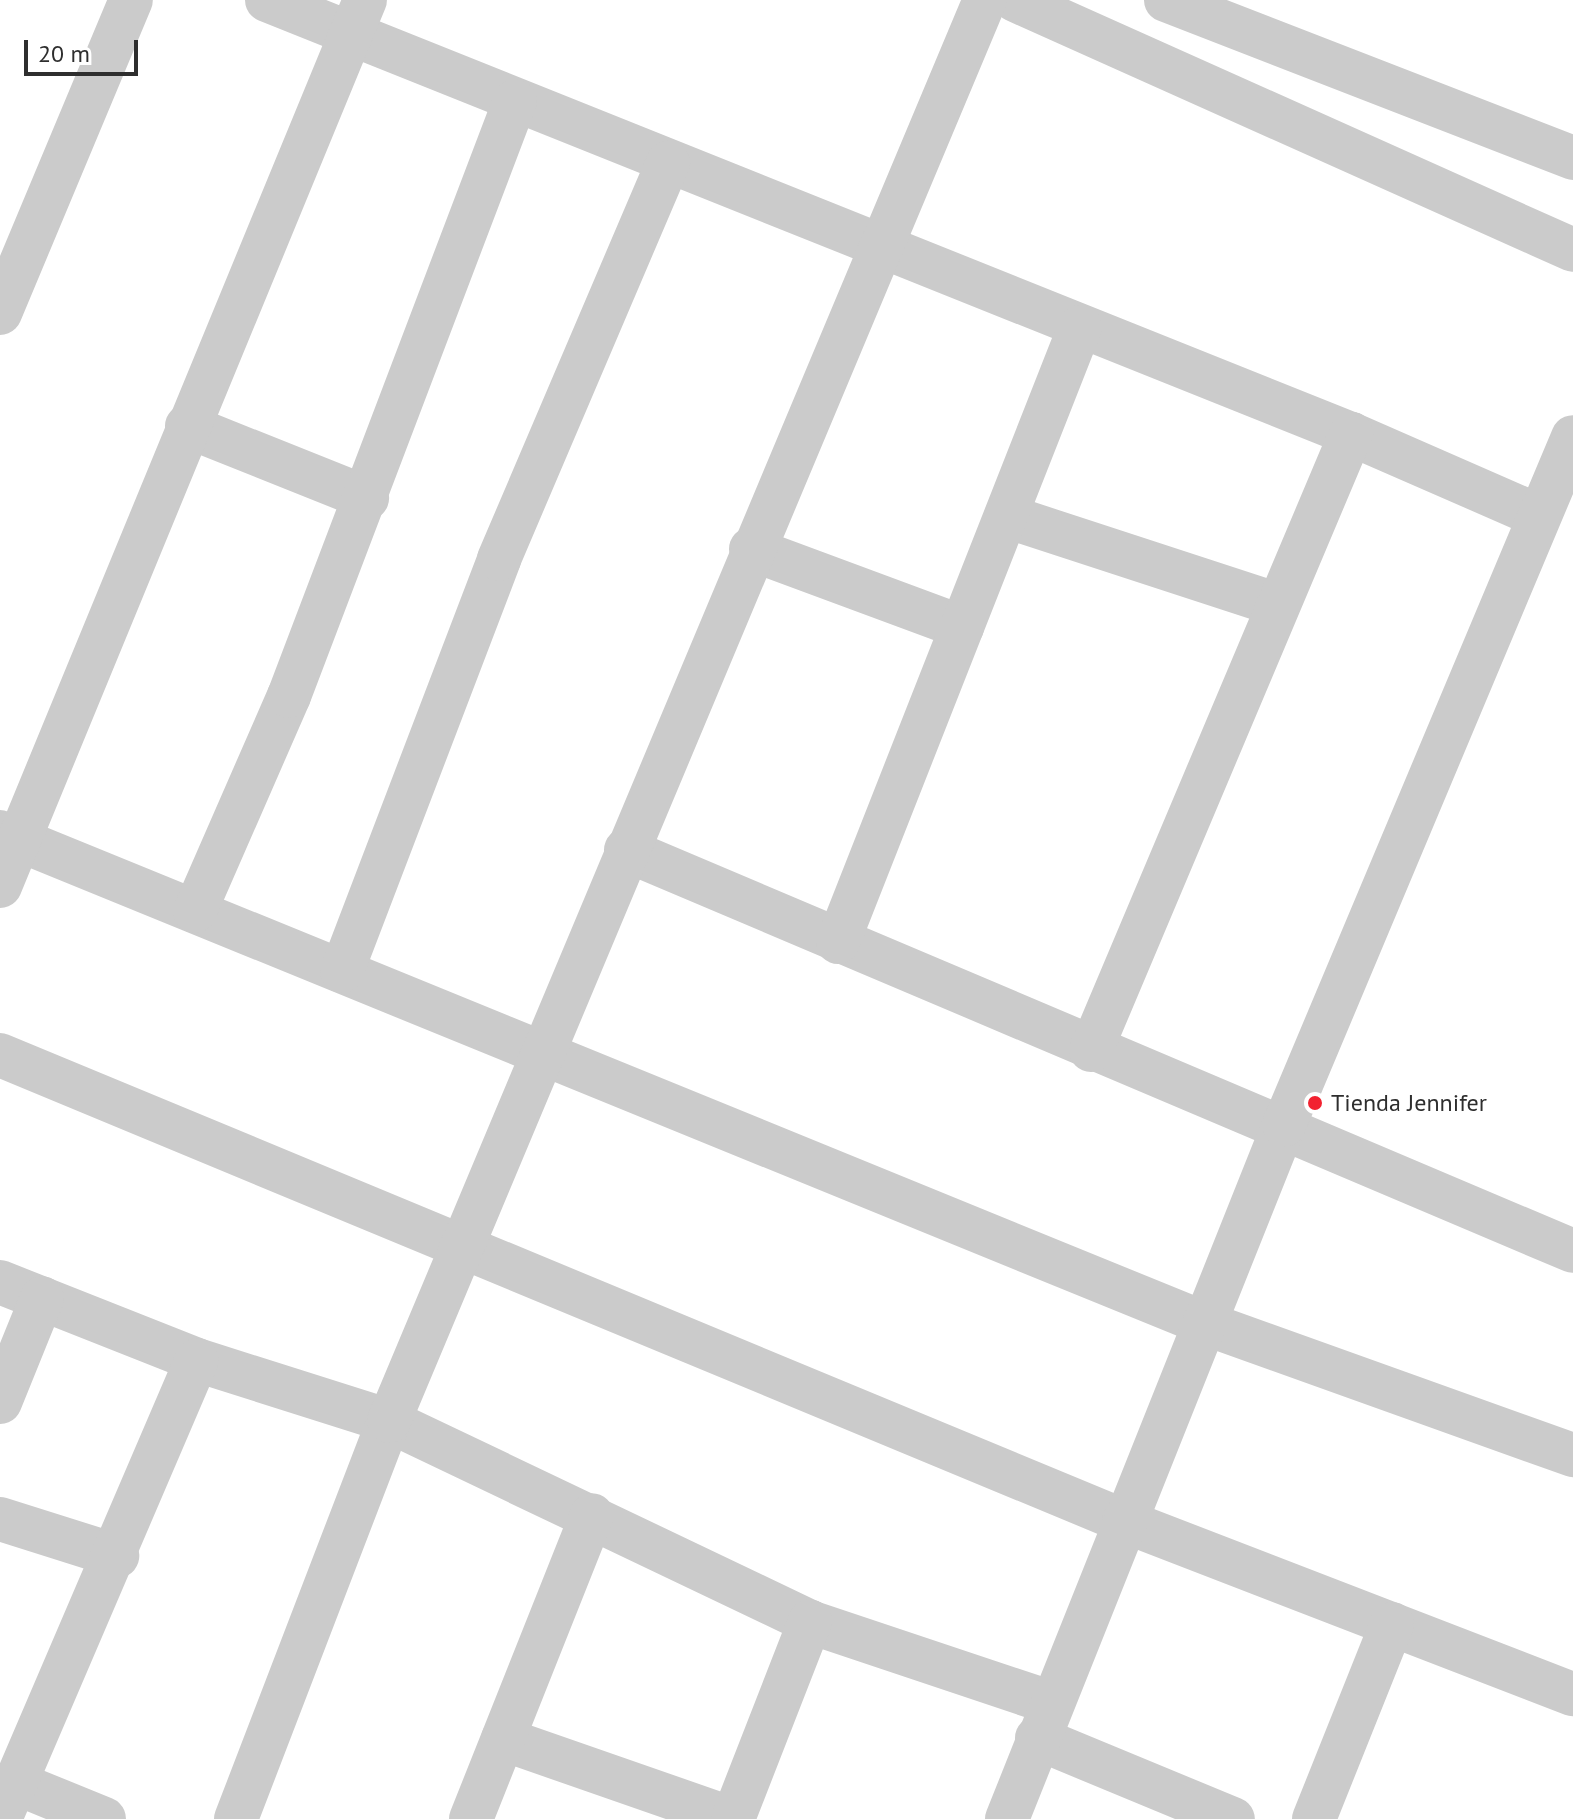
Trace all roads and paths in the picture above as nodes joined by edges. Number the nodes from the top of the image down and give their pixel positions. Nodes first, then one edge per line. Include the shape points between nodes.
1 (131, 0) edge
2 (267, 0) edge
3 (985, 0) edge
4 (1015, 0) edge
5 (1166, 0) edge
6 (359, 18) edge
7 (515, 101) junction
8 (1573, 158) edge
9 (668, 162) junction
10 (877, 246) junction
11 (1573, 250) edge
12 (0, 313) edge
13 (1080, 327) junction
14 (187, 426) junction
15 (1351, 434) junction
16 (1573, 437) edge
17 (367, 498) junction
18 (1006, 516) junction
19 (1539, 516) junction
20 (751, 549) junction
21 (1278, 605) junction
22 (962, 627) junction
23 (9, 835) edge
24 (626, 850) junction
25 (0, 886) edge
26 (195, 911) junction
27 (838, 942) junction
28 (342, 971) junction
29 (1091, 1050) junction
30 (542, 1053) junction
31 (0, 1055) edge
32 (1284, 1125) junction
33 (463, 1250) junction
34 (1573, 1251) edge
35 (0, 1282) edge
36 (42, 1298) junction
37 (1204, 1323) junction
38 (197, 1360) junction
39 (0, 1402) edge
40 (389, 1421) junction
41 (1573, 1455) edge
42 (592, 1515) junction
43 (0, 1519) edge
44 (1124, 1521) junction
45 (117, 1556) junction
46 (810, 1622) junction
47 (1392, 1624) junction
48 (1573, 1694) edge
49 (1043, 1720) junction
50 (503, 1739) junction
51 (8, 1801) edge
52 (104, 1819) edge
53 (236, 1819) edge
54 (471, 1819) edge
55 (733, 1819) edge
56 (1007, 1819) edge
57 (1233, 1819) edge
58 (1314, 1819) edge

1 - 12 street
2 - 6 street
3 - 10 street
4 - 11 street
5 - 8 street
6 - 7 street
6 - 14 street
7 - 9 street
7 - 17 street
9 - 10 street
9 - 28 street via 499,559
10 - 13 street
10 - 20 street
13 - 15 street
13 - 18 street
14 - 17 street
14 - 23 street
15 - 19 street
15 - 21 street
16 - 19 street
17 - 26 street
18 - 21 street
18 - 22 street
19 - 32 street
20 - 22 street
20 - 24 street
21 - 29 street
22 - 27 street
23 - 25 street
23 - 26 street
24 - 27 street
24 - 30 street
26 - 28 street
27 - 29 street
28 - 30 street
29 - 32 street
30 - 33 street
30 - 37 street
31 - 33 street
32 - 34 street
32 - 37 street
33 - 40 street
33 - 44 street
35 - 36 street
36 - 38 street
36 - 39 street
37 - 41 street
37 - 44 street
38 - 40 street
38 - 45 street
40 - 42 street
40 - 53 street
42 - 46 street
42 - 50 street
43 - 45 street
44 - 47 street
44 - 49 street
45 - 51 street
46 - 49 street
46 - 55 street
47 - 48 street
47 - 58 street
49 - 56 street
49 - 57 street
50 - 54 street
50 - 55 street
51 - 52 street

